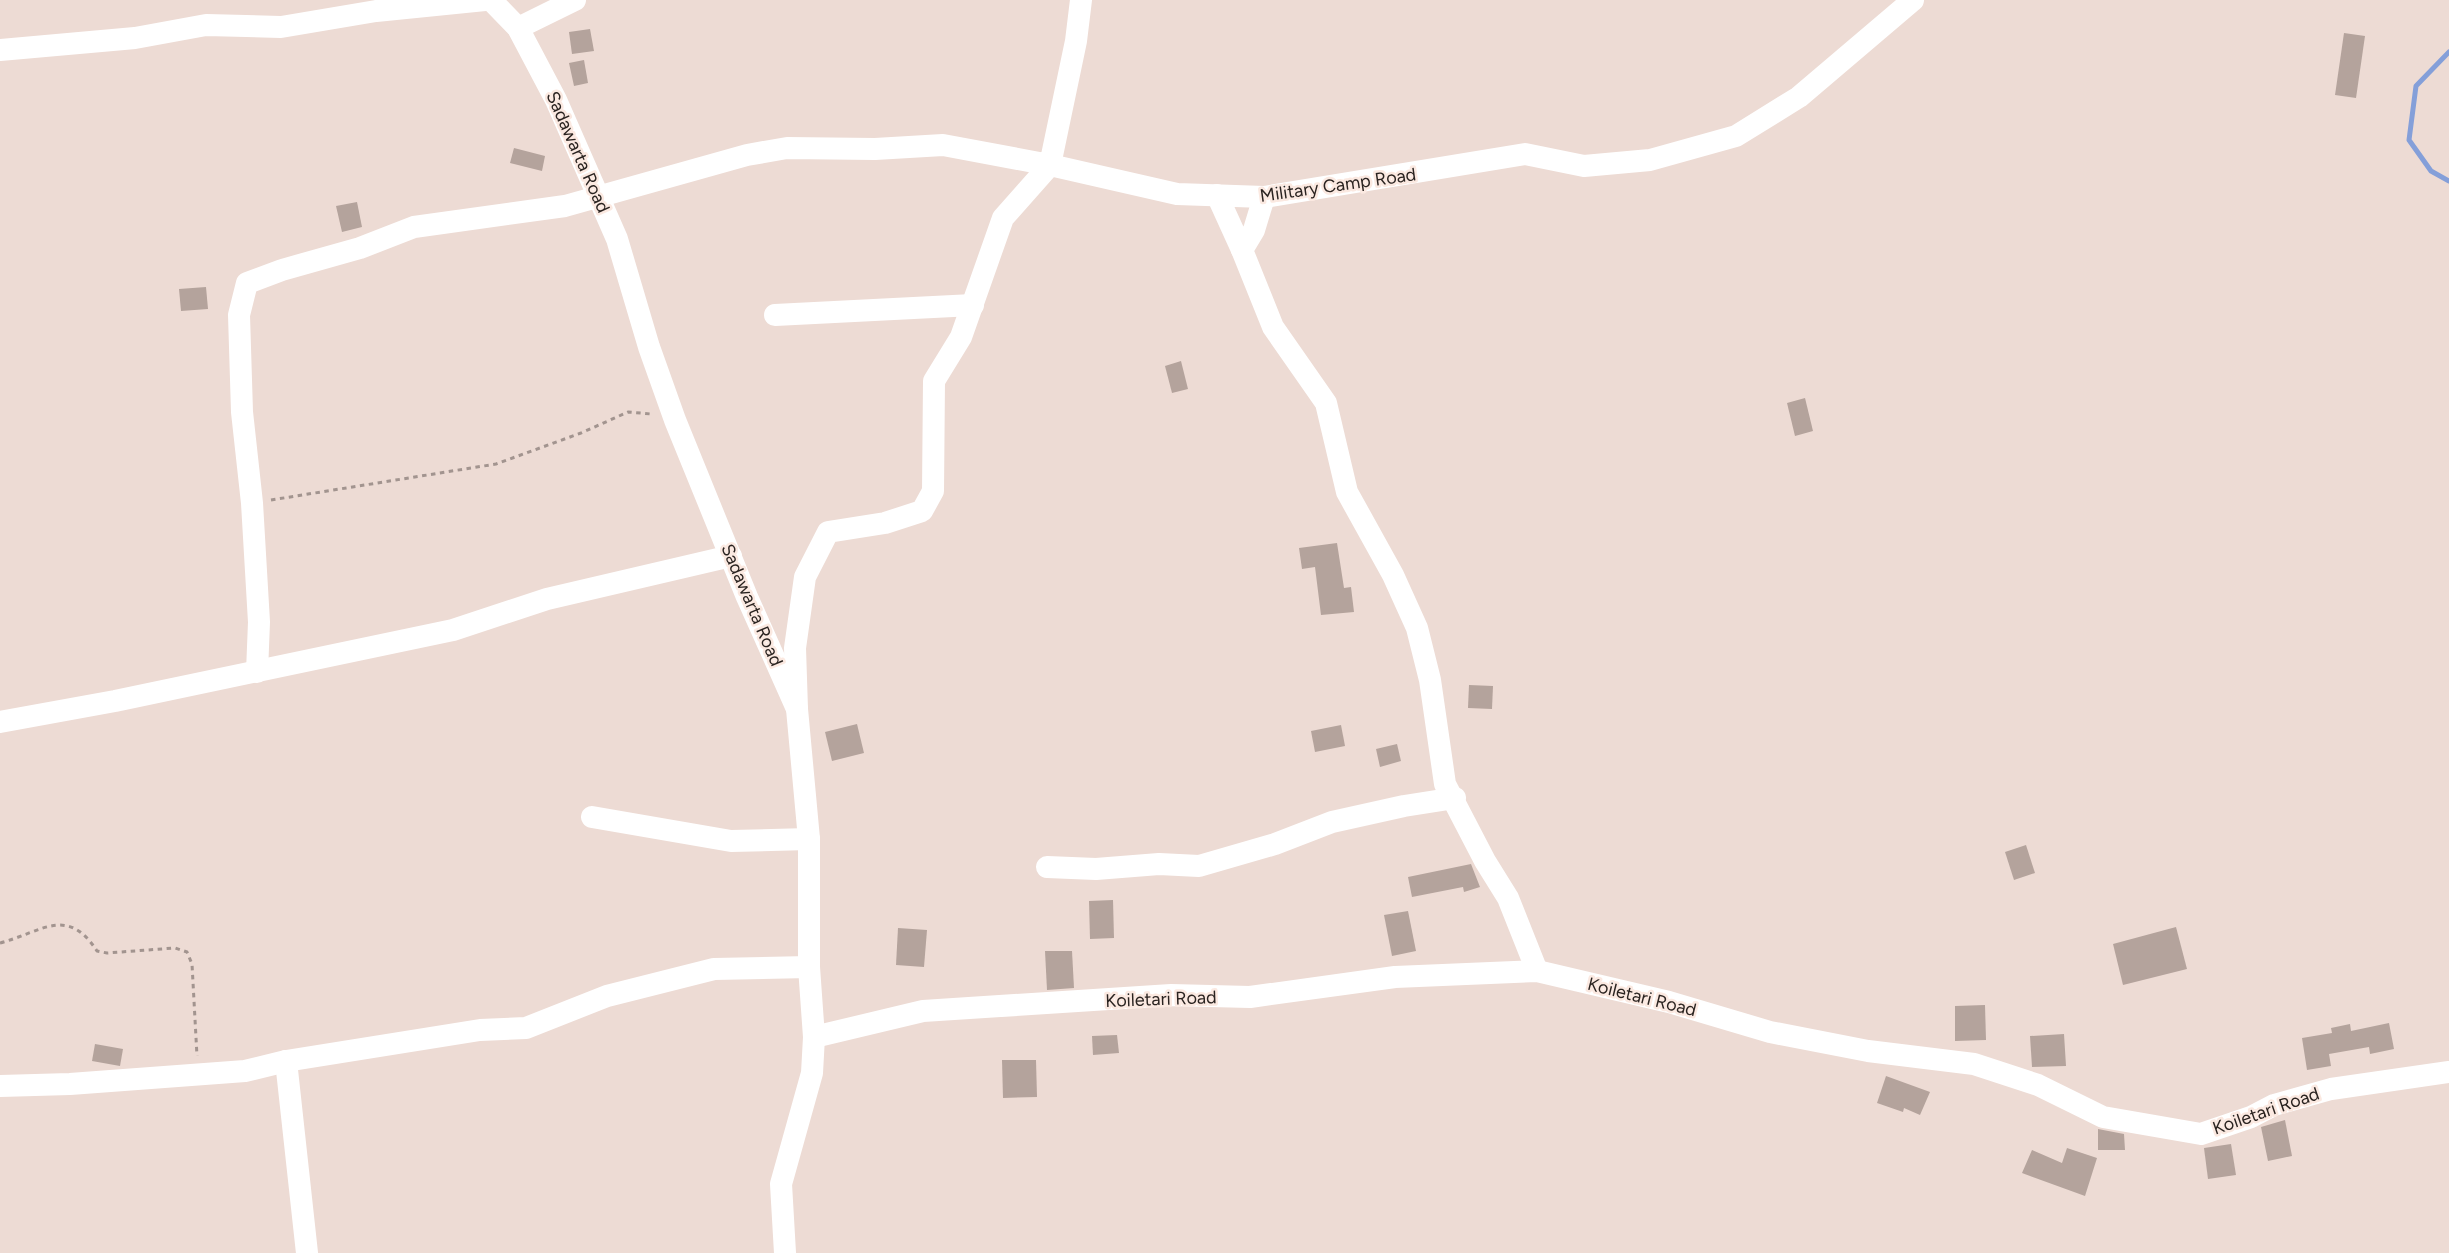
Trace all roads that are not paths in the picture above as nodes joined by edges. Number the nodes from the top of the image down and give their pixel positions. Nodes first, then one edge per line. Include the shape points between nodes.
1 (485, 0) edge
2 (491, 0) edge
3 (575, 0) edge
4 (1081, 0) edge
5 (1913, 0) edge
6 (518, 28) junction
7 (0, 50) edge
8 (1050, 165) junction
9 (1217, 195) junction
10 (599, 197) junction
11 (1264, 197) junction
12 (1242, 250) junction
13 (973, 305) junction
14 (775, 315) dead end
15 (730, 556) junction
16 (257, 672) junction
17 (797, 709) junction
18 (0, 722) edge
19 (1455, 798) junction
20 (592, 817) dead end
21 (809, 839) junction
22 (1047, 867) dead end
23 (809, 967) junction
24 (1537, 971) junction
25 (814, 1037) junction
26 (286, 1061) junction
27 (2449, 1072) edge
28 (0, 1086) edge
29 (307, 1253) edge
30 (785, 1253) edge

1 - 7 street via 376,11 281,27 206,25 135,38
2 - 6 street, Sadawarta Road
3 - 6 street
4 - 8 street
5 - 11 street, Military Camp Road via 1799,98 1736,136 1650,160 1584,166 1525,154
6 - 10 street, Sadawarta Road via 556,100
8 - 9 street, Military Camp Road via 1177,194
8 - 10 street, Military Camp Road via 943,145 875,149 787,147
8 - 13 street via 1003,218
9 - 11 street, Military Camp Road
9 - 12 street
10 - 15 street, Sadawarta Road via 617,239 675,420
10 - 16 street, Military Camp Road via 565,206 414,227 247,283 239,315 242,412 259,622
11 - 12 street via 1254,230
12 - 19 street via 1273,327 1326,403 1347,492 1417,628 1430,680 1445,784
13 - 14 street
13 - 17 street via 961,336 934,381 933,490 922,511 885,523 828,532 805,577 795,648
15 - 16 street via 547,599 453,630
15 - 17 street, Sadawarta Road
16 - 18 street
17 - 21 street, Sadawarta Road
19 - 22 street via 1332,822 1199,866
19 - 24 street via 1485,861 1509,898
20 - 21 street via 731,841
21 - 23 street, Sadawarta Road
23 - 25 street, Sadawarta Road
23 - 26 street via 714,969 607,996 526,1028 480,1030
24 - 25 street, Koiletari Road via 1395,977 1250,998 1171,996 923,1011
24 - 27 street, Koiletari Road via 1669,1002 1770,1032 1868,1051 1974,1064 2038,1085 2103,1117 2201,1134 2251,1118 2274,1105 2331,1089
25 - 30 street, Sadawarta Road via 812,1073 781,1184
26 - 28 street via 198,1076
26 - 29 street

